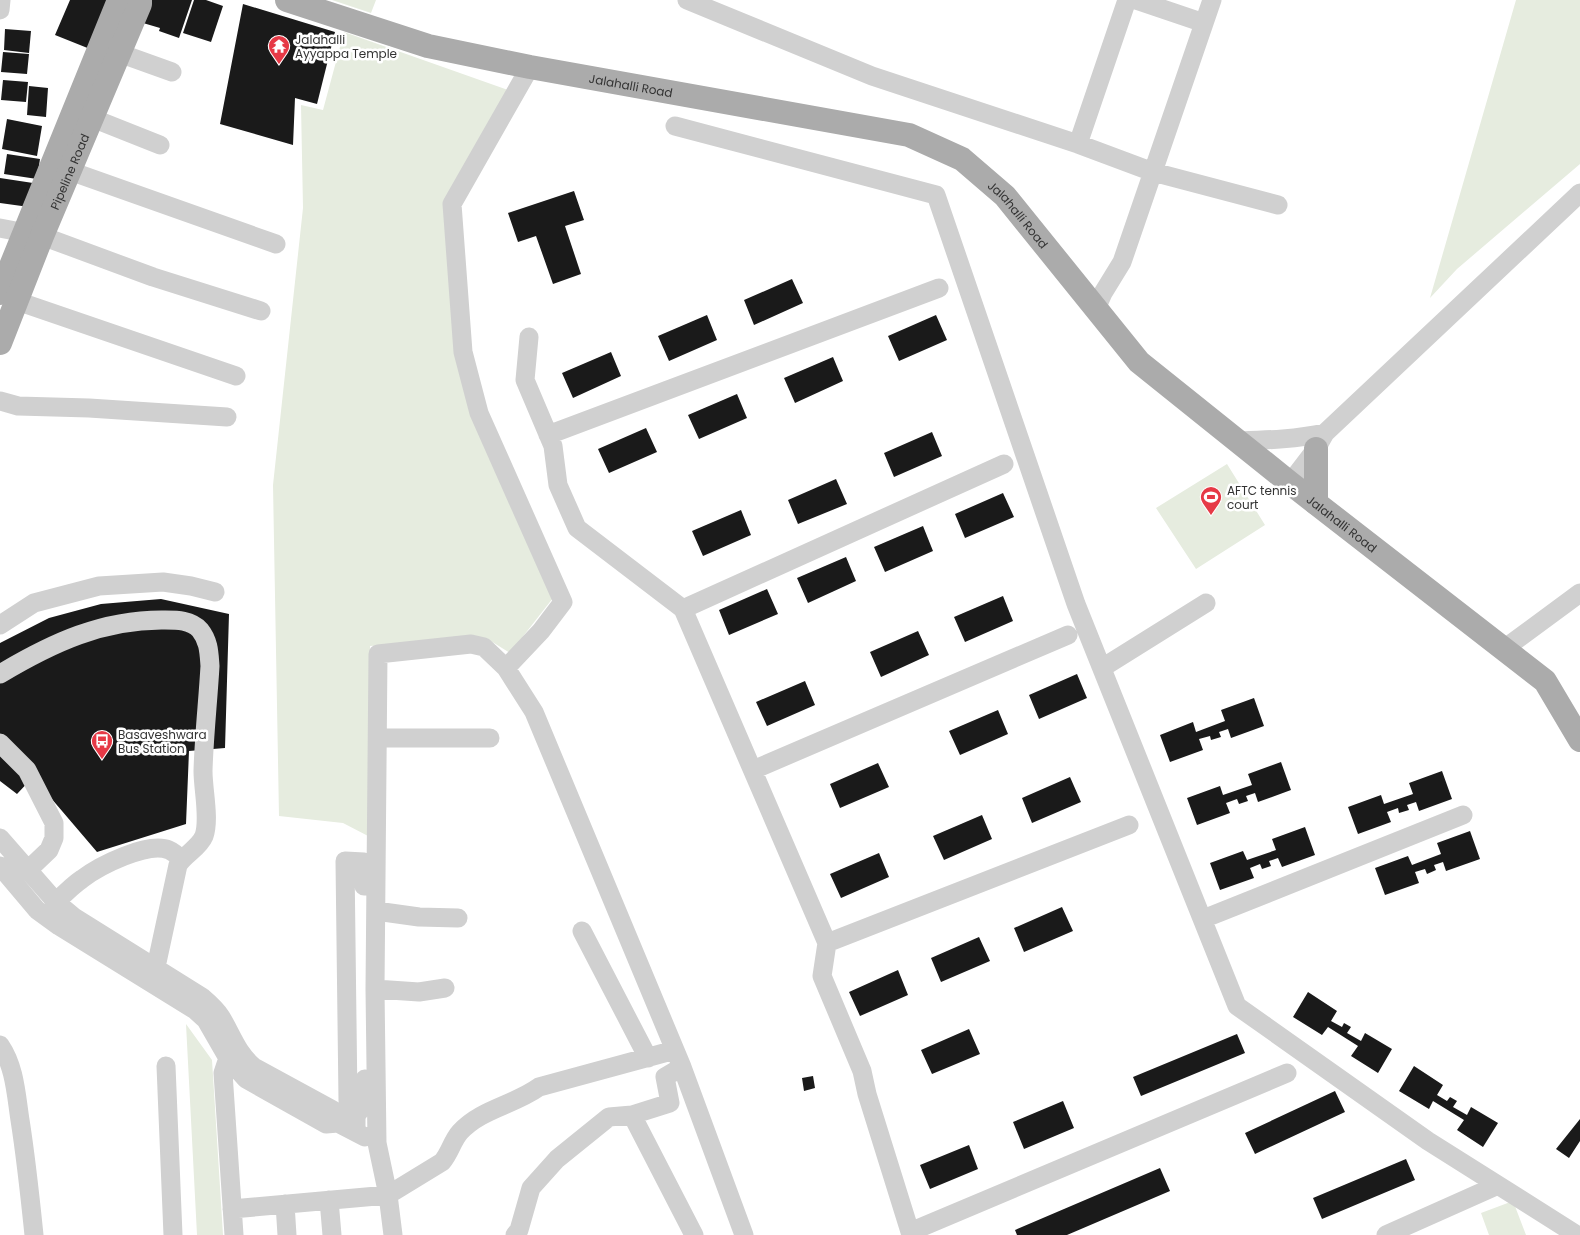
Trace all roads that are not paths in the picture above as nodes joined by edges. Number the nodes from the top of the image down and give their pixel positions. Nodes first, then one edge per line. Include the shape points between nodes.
1 (1, 0) edge
2 (119, 0) edge
3 (140, 0) edge
4 (287, 0) edge
5 (687, 0) edge
6 (1127, 0) edge
7 (1136, 0) edge
8 (1212, 0) edge
9 (0, 10) edge
10 (1204, 23) junction
11 (119, 53) junction
12 (530, 67) junction
13 (172, 72) dead end
14 (92, 118) junction
15 (675, 126) dead end
16 (1078, 144) junction
17 (160, 145) dead end
18 (70, 172) junction
19 (1153, 172) junction
20 (1580, 193) edge
21 (1278, 205) dead end
22 (0, 228) edge
23 (33, 234) junction
24 (276, 244) dead end
25 (939, 288) dead end
26 (8, 297) edge
27 (1096, 309) junction
28 (261, 311) dead end
29 (529, 337) dead end
30 (0, 343) edge
31 (236, 376) dead end
32 (0, 401) edge
33 (227, 417) dead end
34 (548, 435) junction
35 (1240, 441) junction
36 (1321, 441) junction
37 (1004, 464) dead end
38 (1290, 483) junction
39 (1316, 502) junction
40 (215, 592) dead end
41 (1580, 593) edge
42 (1206, 602) dead end
43 (683, 609) junction
44 (0, 625) edge
45 (1068, 635) dead end
46 (1504, 649) junction
47 (506, 668) junction
48 (1102, 668) junction
49 (0, 674) edge
50 (378, 738) junction
51 (490, 738) dead end
52 (1580, 740) edge
53 (0, 743) edge
54 (752, 770) junction
55 (1463, 816) dead end
56 (1129, 825) dead end
57 (0, 838) edge
58 (181, 860) junction
59 (0, 866) edge
60 (28, 870) junction
61 (56, 902) junction
62 (376, 911) junction
63 (458, 918) dead end
64 (1203, 919) junction
65 (582, 931) dead end
66 (827, 943) junction
67 (156, 967) junction
68 (445, 988) dead end
69 (375, 989) junction
70 (0, 1045) edge
71 (234, 1055) junction
72 (648, 1058) junction
73 (678, 1059) junction
74 (166, 1066) dead end
75 (1287, 1073) dead end
76 (632, 1114) junction
77 (356, 1124) junction
78 (377, 1143) junction
79 (1498, 1185) junction
80 (388, 1196) junction
81 (329, 1200) junction
82 (285, 1204) junction
83 (232, 1208) junction
84 (911, 1234) edge
85 (34, 1235) edge
86 (173, 1235) edge
87 (234, 1235) edge
88 (287, 1235) edge
89 (332, 1235) edge
90 (393, 1235) edge
91 (515, 1235) edge
92 (694, 1235) edge
93 (744, 1235) edge
94 (1386, 1235) edge
95 (1577, 1235) edge

1 - 9 street
2 - 23 main road, Pipeline Road
3 - 11 main road, Pipeline Road
4 - 12 main road, Jalahalli Road via 428,46
5 - 16 street via 872,76
6 - 16 street
7 - 10 street
8 - 10 street
10 - 19 street
11 - 13 street
11 - 14 main road, Pipeline Road
12 - 27 main road, Jalahalli Road via 909,136 962,158 1005,196
12 - 47 street via 452,204 463,352 479,413 563,602
14 - 17 street
14 - 18 main road, Pipeline Road
15 - 48 street via 936,195 1073,595
16 - 19 street
18 - 23 main road, Pipeline Road
18 - 24 street
19 - 21 street
19 - 27 street via 1122,262
20 - 36 street
22 - 23 street
23 - 26 main road, Pipeline Road
23 - 28 street
25 - 34 street
26 - 30 main road, Pipeline Road
26 - 31 street
27 - 35 main road, Jalahalli Road via 1139,362
29 - 34 street via 525,380
32 - 33 street via 18,406
34 - 43 street via 553,446 558,484 577,528
35 - 36 street
35 - 38 main road, Jalahalli Road
36 - 38 street
36 - 39 main road
37 - 43 street
38 - 39 main road, Jalahalli Road
39 - 46 main road, Jalahalli Road
40 - 44 street via 163,582 99,586 34,603
41 - 46 street
42 - 48 street
43 - 54 street
45 - 54 street
46 - 52 main road, Jalahalli Road via 1545,681
47 - 50 street via 484,647 471,644 378,654
47 - 73 street via 534,712
48 - 64 street
49 - 58 street via 34,653 104,626 141,619 174,620 189,622 199,629 206,638 210,666 203,772 206,829 203,839
50 - 51 street
50 - 62 street
53 - 60 street via 27,770 54,823 54,838 49,850
54 - 66 street
55 - 64 street
56 - 66 street
57 - 60 street
58 - 61 street via 168,849 160,848 129,855 82,879
58 - 67 street
59 - 71 street via 38,910 59,926 195,1010
60 - 61 street
61 - 67 street via 74,917
62 - 63 street
62 - 69 street
64 - 79 street via 1237,1006 1428,1142
65 - 72 street
66 - 84 street via 822,976 862,1071
67 - 71 street via 212,1005 220,1016
68 - 69 street via 419,992
69 - 78 street
70 - 85 street via 13,1075
71 - 77 street via 333,1110 338,1123
71 - 83 street via 223,1073
72 - 73 street
72 - 80 street via 539,1087 484,1114 460,1132 442,1162
73 - 76 street via 665,1077 670,1103
73 - 93 street
74 - 86 street
75 - 84 street
76 - 91 street via 609,1117 557,1159 531,1188
76 - 92 street
77 - 77 street via 366,1101 364,862 345,861 348,1100
77 - 78 street
78 - 80 street
79 - 94 street
79 - 95 street
80 - 81 street
80 - 90 street
81 - 82 street
81 - 89 street
82 - 83 street
82 - 88 street
83 - 87 street

